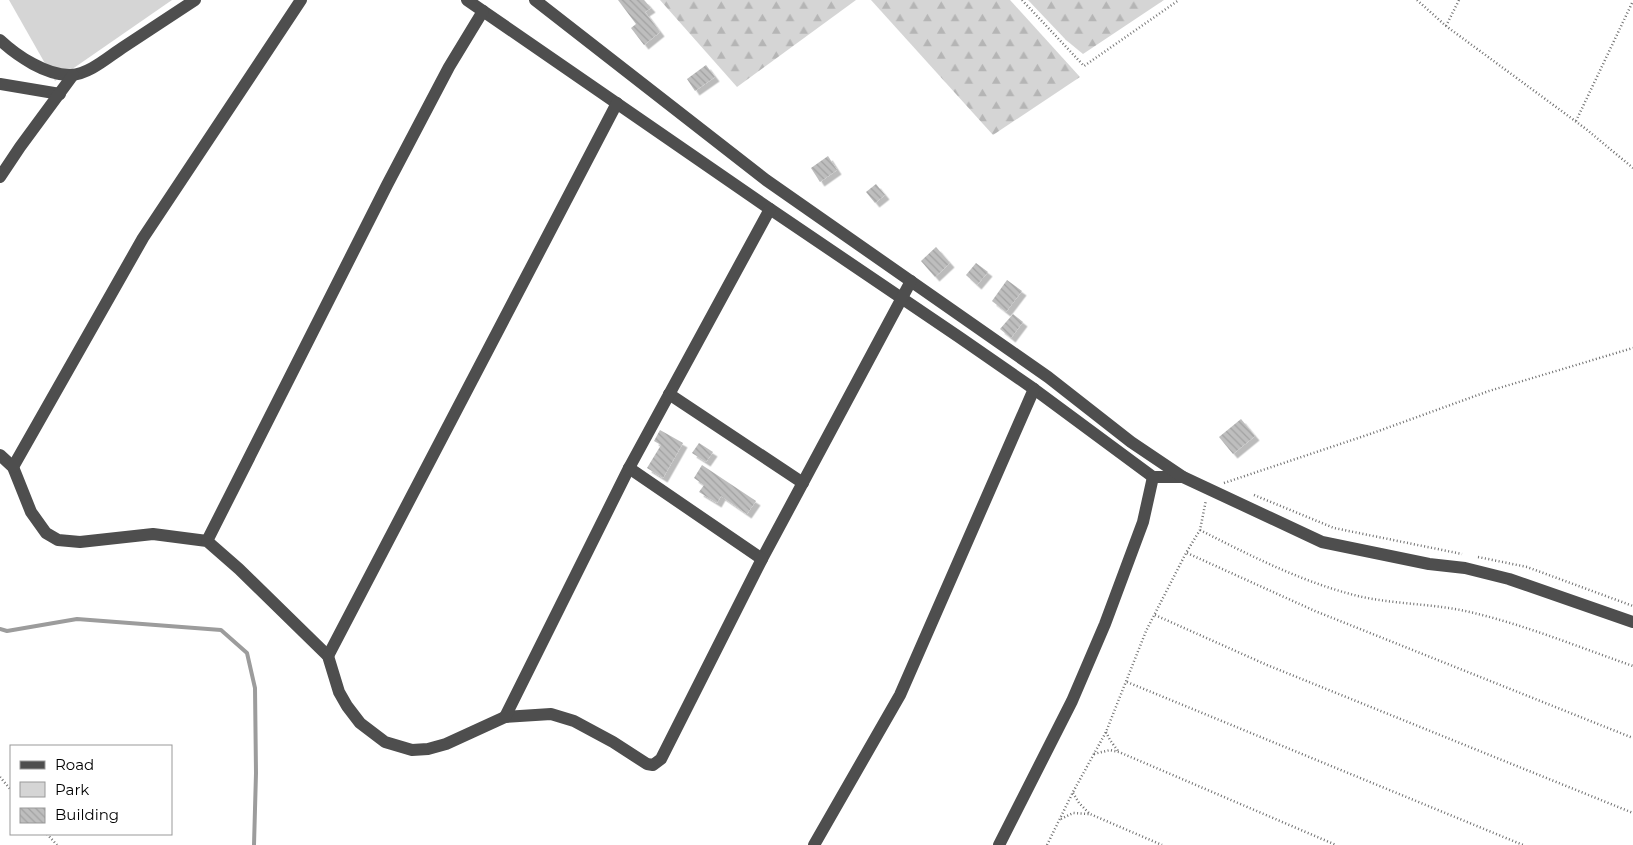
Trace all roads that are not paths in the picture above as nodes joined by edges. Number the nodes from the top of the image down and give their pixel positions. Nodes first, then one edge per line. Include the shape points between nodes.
1 (195, 0) edge
2 (301, 0) edge
3 (467, 0) edge
4 (535, 0) edge
5 (483, 11) junction
6 (0, 40) edge
7 (72, 75) junction
8 (0, 84) edge
9 (60, 94) junction
10 (617, 103) junction
11 (0, 177) edge
12 (770, 209) junction
13 (911, 281) junction
14 (902, 298) junction
15 (1034, 389) junction
16 (669, 394) junction
17 (0, 455) edge
18 (13, 467) junction
19 (629, 468) junction
20 (1153, 477) junction
21 (1183, 477) junction
22 (803, 483) junction
23 (207, 542) junction
24 (762, 559) junction
25 (1633, 622) edge
26 (328, 656) junction
27 (505, 717) junction
28 (814, 845) edge
29 (1000, 845) edge

1 - 7 street via 93,67
2 - 18 street via 143,238
3 - 5 street
4 - 13 street via 766,180
5 - 10 street
5 - 23 street via 449,67 387,185
6 - 7 street via 42,68
7 - 9 street
8 - 9 street
9 - 11 street
10 - 12 street
10 - 26 street
12 - 14 street
12 - 16 street
13 - 14 street
13 - 21 street via 1048,377 1130,442
14 - 15 street
14 - 22 street
15 - 20 street
15 - 28 street via 900,695
16 - 19 street
16 - 22 street
17 - 18 street
18 - 23 street via 31,512 46,532 58,540 80,542 153,534
19 - 24 street
19 - 27 street
20 - 21 street
20 - 29 street via 1143,522 1105,624 1072,701
21 - 25 street via 1322,542 1509,579
22 - 24 street
23 - 26 street
24 - 27 street via 657,763 647,764 574,721 551,714
26 - 27 street via 339,692 347,706 360,723 385,742 412,750 428,749

